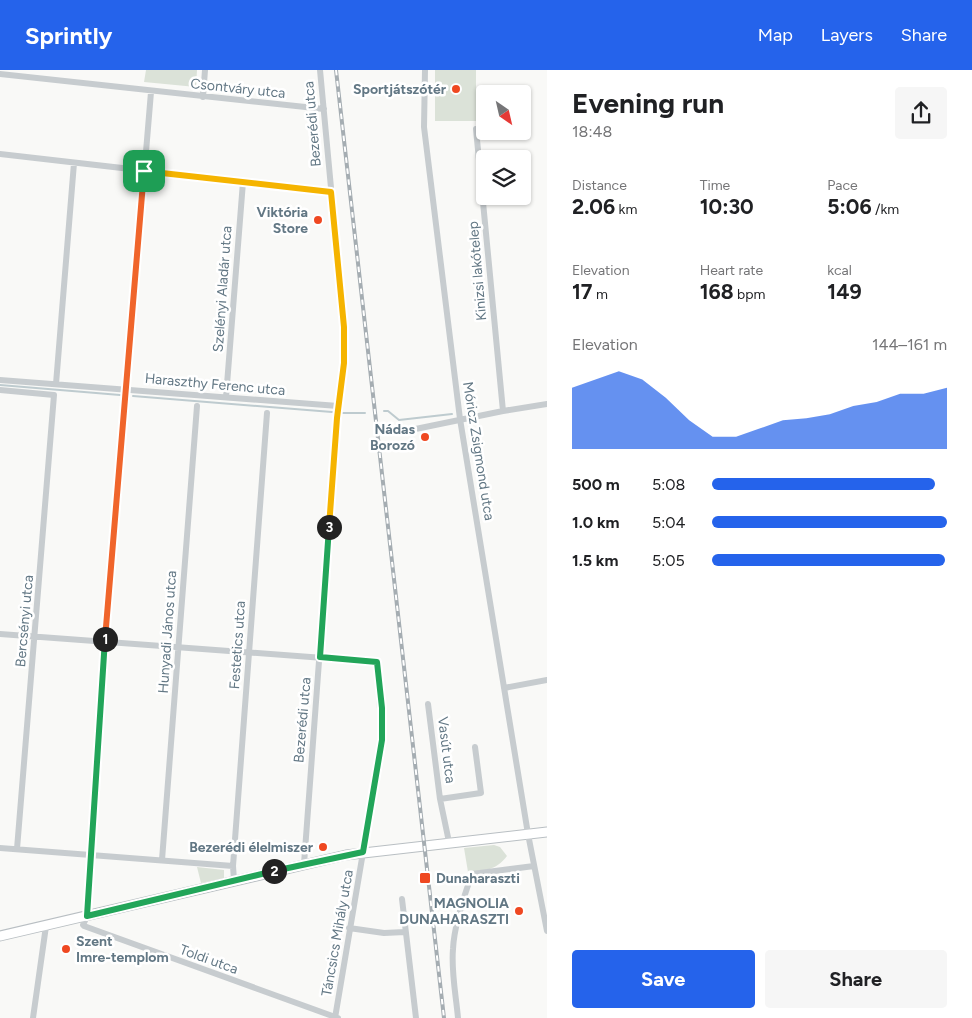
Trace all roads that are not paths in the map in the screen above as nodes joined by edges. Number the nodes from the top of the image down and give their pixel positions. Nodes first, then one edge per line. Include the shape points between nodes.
1 (205, 70) edge
2 (320, 70) edge
3 (425, 70) edge
4 (0, 74) edge
5 (151, 92) junction
6 (203, 97) junction
7 (324, 110) junction
8 (477, 140) edge
9 (0, 154) edge
10 (74, 163) junction
11 (144, 171) junction
12 (243, 182) junction
13 (331, 192) junction
14 (0, 380) edge
15 (56, 384) junction
16 (126, 389) junction
17 (0, 390) edge
18 (226, 397) junction
19 (547, 404) edge
20 (196, 406) dead end
21 (338, 406) junction
22 (503, 411) junction
23 (267, 413) dead end
24 (460, 419) junction
25 (401, 432) dead end
26 (0, 634) edge
27 (36, 637) junction
28 (105, 642) junction
29 (178, 648) junction
30 (248, 652) junction
31 (320, 657) junction
32 (547, 680) edge
33 (504, 688) junction
34 (428, 704) dead end
35 (475, 747) dead end
36 (440, 799) junction
37 (547, 832) edge
38 (528, 834) junction
39 (449, 842) junction
40 (0, 848) edge
41 (17, 849) junction
42 (363, 852) junction
43 (90, 854) junction
44 (162, 860) junction
45 (304, 864) junction
46 (233, 866) junction
47 (534, 866) junction
48 (234, 880) junction
49 (402, 899) dead end
50 (87, 916) junction
51 (546, 918) edge
52 (46, 926) junction
53 (349, 928) junction
54 (547, 931) edge
55 (405, 932) junction
56 (0, 936) edge
57 (33, 1018) edge
58 (336, 1018) edge
59 (416, 1018) edge
60 (458, 1018) edge

1 - 6 street
2 - 7 street, Bezerédi utca
3 - 24 street, Móricz Zsigmond utca via 424,126
4 - 5 street, Csontváry utca
5 - 6 street, Csontváry utca
5 - 11 street
6 - 7 street, Csontváry utca
7 - 13 street, Bezerédi utca
8 - 22 street, Kinizsi lakótelep
9 - 10 street
10 - 11 street
10 - 15 street
11 - 12 street
11 - 16 street
12 - 13 street
12 - 18 street, Szelényi Aladár utca
13 - 21 street, Bezerédi utca via 344,327 344,363
14 - 15 street, Haraszthy Ferenc utca
15 - 16 street, Haraszthy Ferenc utca
16 - 18 street, Haraszthy Ferenc utca
16 - 28 street
17 - 27 street, Bercsényi utca via 54,395
18 - 21 street, Haraszthy Ferenc utca
19 - 22 street
20 - 29 street, Hunyadi János utca
21 - 31 street, Bezerédi utca
22 - 24 street
23 - 30 street, Festetics utca
24 - 25 street
24 - 33 street, Móricz Zsigmond utca
26 - 27 street
27 - 28 street
27 - 41 street, Bercsényi utca
28 - 29 street
28 - 43 street
29 - 30 street
29 - 44 street, Hunyadi János utca
30 - 31 street
30 - 46 street, Festetics utca
31 - 42 street, Táncsics Mihály utca via 377,662 382,740
31 - 45 street, Bezerédi utca
32 - 33 street
33 - 38 street, Móricz Zsigmond utca
34 - 36 street, Vasút utca
35 - 36 street, Vasút utca via 482,794
36 - 39 street, Vasút utca
37 - 38 main road
38 - 39 main road
38 - 47 street, Móricz Zsigmond utca
39 - 42 main road
40 - 41 street
41 - 43 street
42 - 45 main road
42 - 53 street, Táncsics Mihály utca
43 - 44 street
43 - 50 street
44 - 46 street
45 - 48 main road
46 - 48 street, Festetics utca
47 - 51 street, Móricz Zsigmond utca
47 - 60 street via 472,874 453,947
48 - 50 main road
49 - 55 street
50 - 52 main road
50 - 58 street, Toldi utca via 84,926
51 - 54 street, Móricz Zsigmond utca
52 - 56 main road
52 - 57 street
53 - 55 street
53 - 58 street, Táncsics Mihály utca
55 - 59 street

